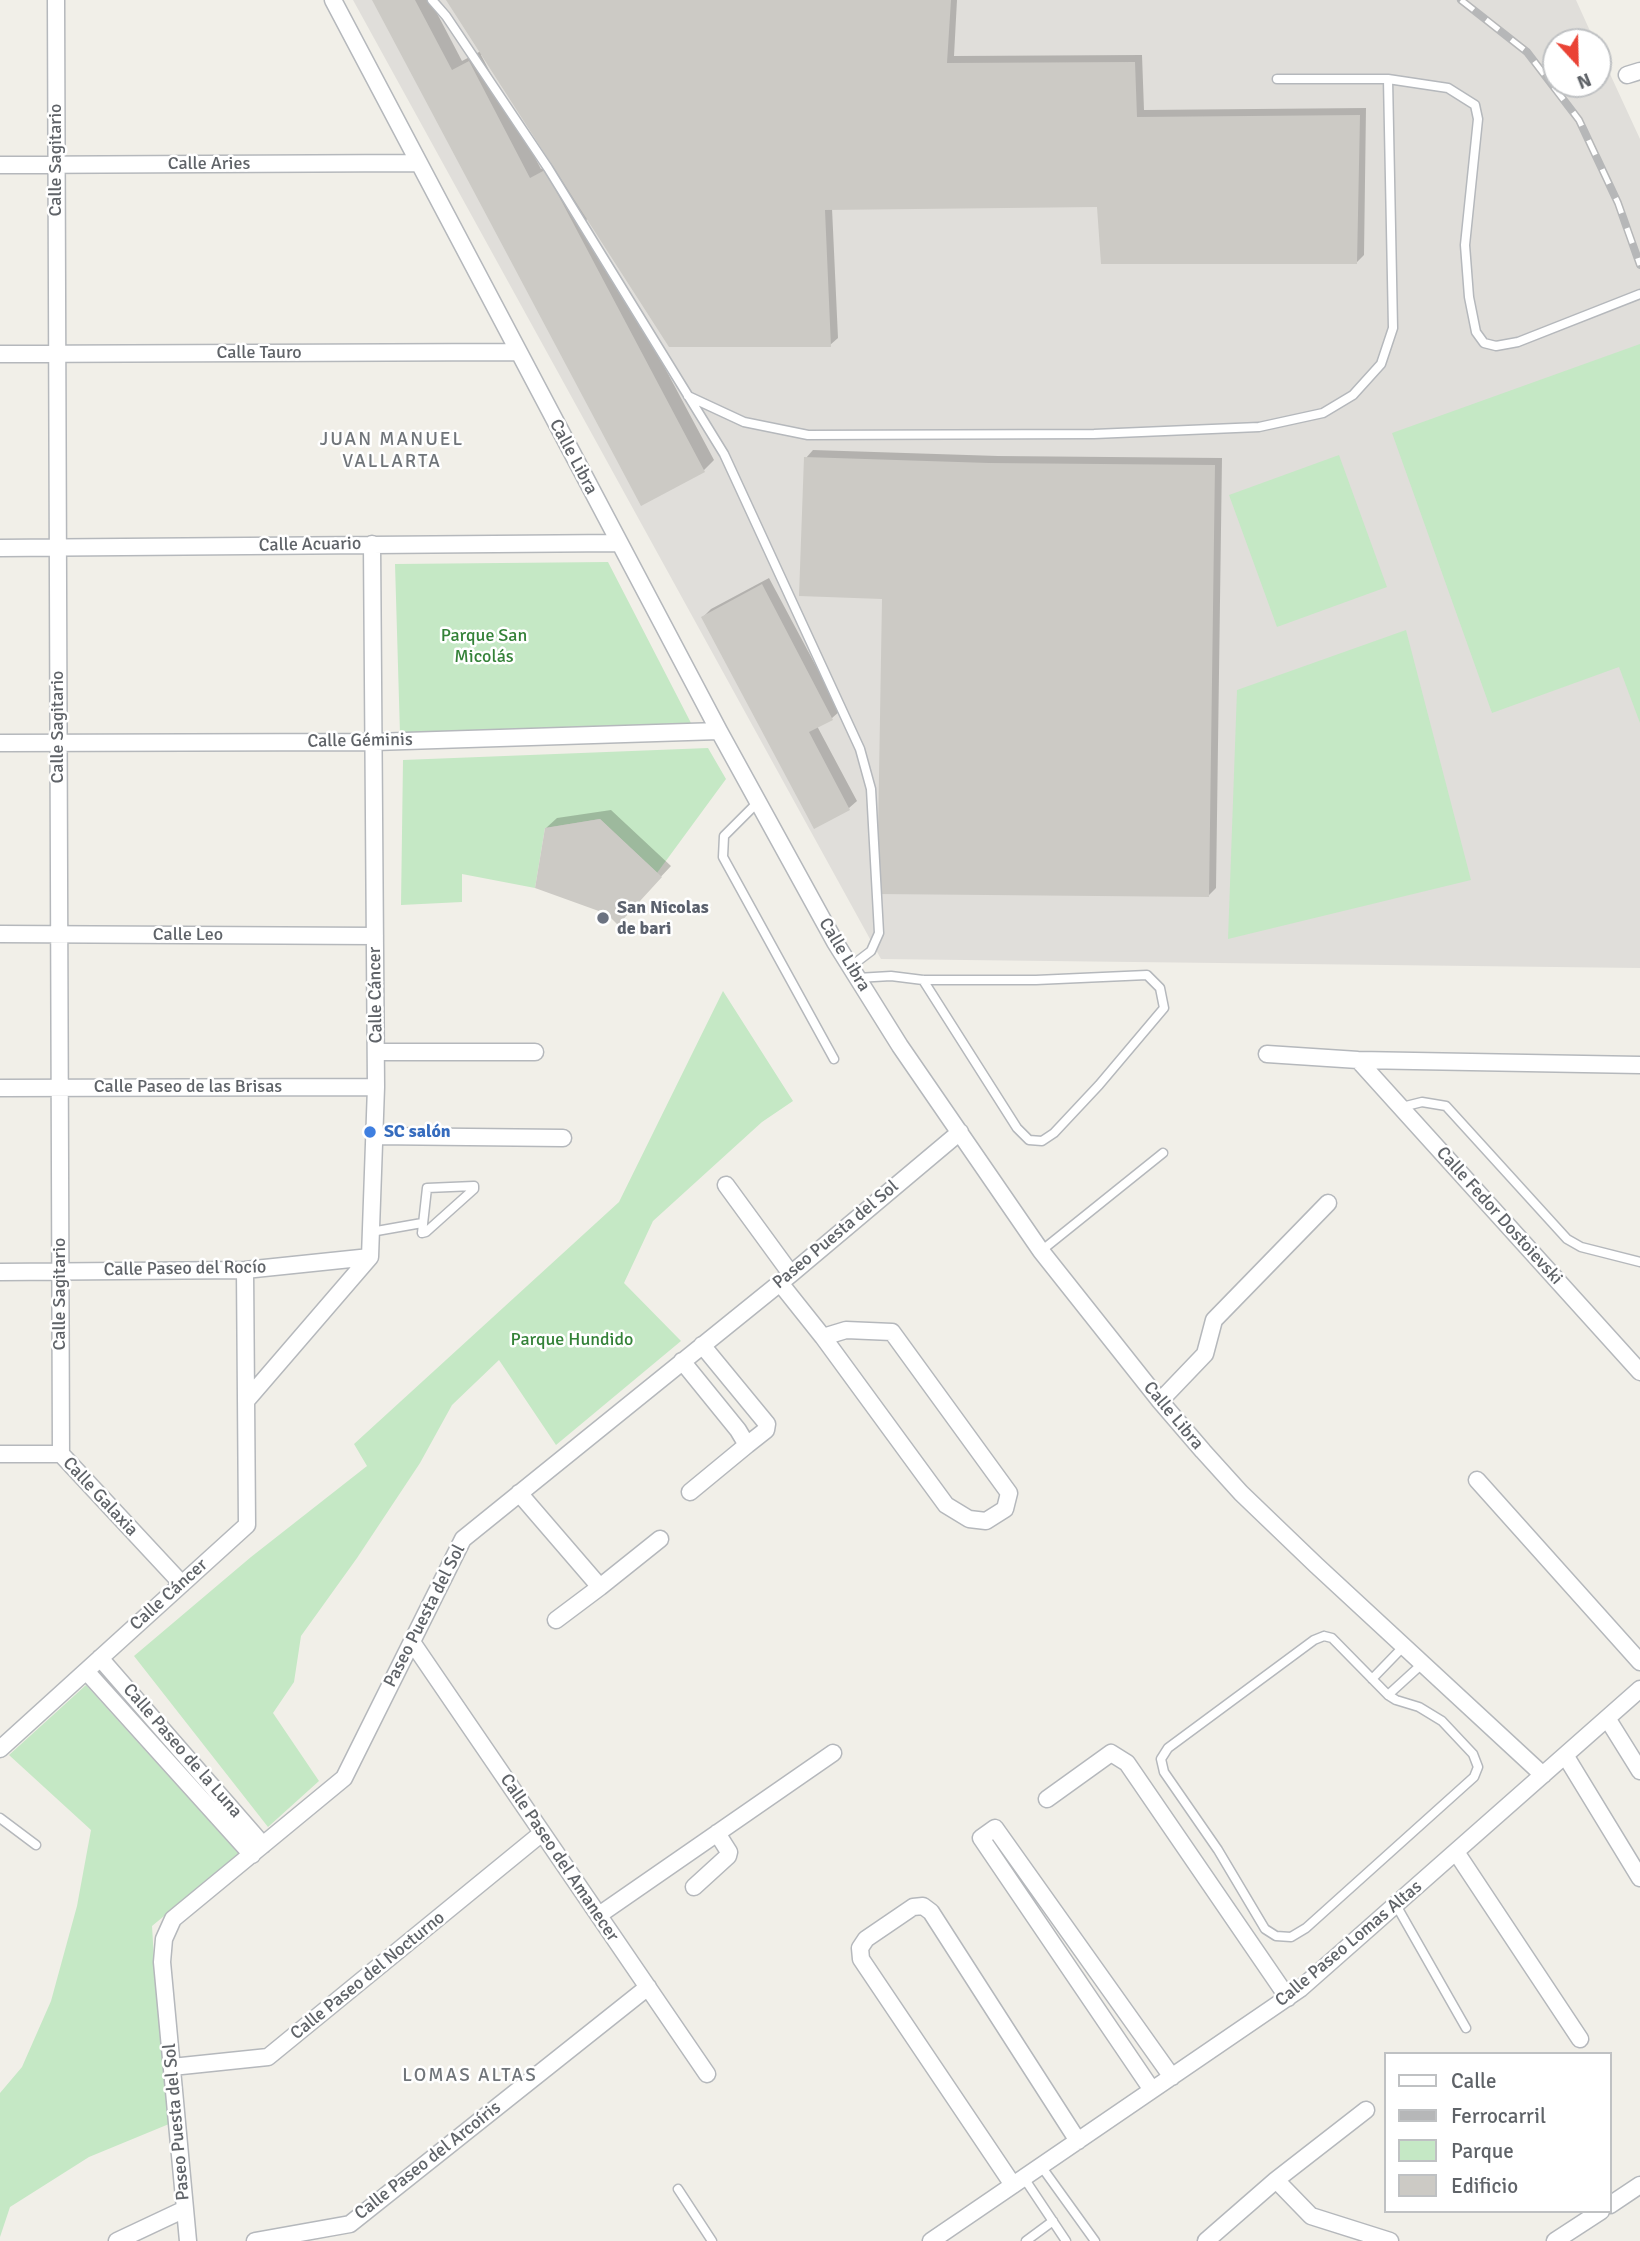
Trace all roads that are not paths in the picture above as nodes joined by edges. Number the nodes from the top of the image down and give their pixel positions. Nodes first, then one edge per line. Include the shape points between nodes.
1 (56, 0) edge
2 (333, 0) edge
3 (432, 0) edge
4 (1277, 79) dead end
5 (1388, 79) junction
6 (417, 163) junction
7 (0, 164) edge
8 (56, 164) junction
9 (1640, 294) edge
10 (517, 352) junction
11 (57, 353) junction
12 (0, 354) edge
13 (688, 396) junction
14 (619, 543) junction
15 (372, 544) junction
16 (0, 548) edge
17 (58, 548) junction
18 (719, 732) junction
19 (374, 742) junction
20 (0, 743) edge
21 (58, 743) junction
22 (758, 802) junction
23 (0, 934) edge
24 (59, 934) junction
25 (375, 936) junction
26 (853, 972) junction
27 (923, 981) junction
28 (376, 1052) junction
29 (535, 1052) dead end
30 (1267, 1054) dead end
31 (834, 1059) dead end
32 (1358, 1060) junction
33 (1640, 1065) edge
34 (376, 1087) junction
35 (0, 1088) edge
36 (59, 1088) junction
37 (1402, 1107) junction
38 (960, 1132) junction
39 (374, 1136) junction
40 (563, 1138) dead end
41 (1163, 1153) dead end
42 (726, 1185) dead end
43 (1328, 1203) dead end
44 (422, 1223) junction
45 (371, 1232) junction
46 (1041, 1251) junction
47 (370, 1257) junction
48 (1640, 1262) edge
49 (245, 1270) junction
50 (60, 1271) junction
51 (0, 1272) edge
52 (785, 1278) junction
53 (823, 1337) junction
54 (702, 1345) junction
55 (682, 1361) junction
56 (1640, 1372) edge
57 (246, 1401) junction
58 (1160, 1401) junction
59 (747, 1445) junction
60 (0, 1454) edge
61 (61, 1454) junction
62 (1477, 1480) dead end
63 (690, 1492) dead end
64 (519, 1493) junction
65 (660, 1539) dead end
66 (181, 1584) junction
67 (600, 1587) junction
68 (556, 1620) dead end
69 (412, 1642) junction
70 (1404, 1647) junction
71 (100, 1658) junction
72 (1640, 1662) edge
73 (1422, 1664) junction
74 (86, 1671) junction
75 (1372, 1679) junction
76 (1640, 1689) edge
77 (1388, 1695) junction
78 (1607, 1718) junction
79 (0, 1749) edge
80 (833, 1752) dead end
81 (1565, 1755) junction
82 (1640, 1771) edge
83 (1543, 1774) junction
84 (1047, 1799) dead end
85 (0, 1818) edge
86 (542, 1833) junction
87 (717, 1833) junction
88 (36, 1845) dead end
89 (257, 1850) junction
90 (1456, 1852) junction
91 (1640, 1878) edge
92 (694, 1887) dead end
93 (1396, 1905) junction
94 (599, 1915) junction
95 (648, 1987) junction
96 (1288, 1998) junction
97 (1466, 2028) dead end
98 (1580, 2039) dead end
99 (172, 2067) junction
100 (708, 2074) dead end
101 (1172, 2077) junction
102 (1152, 2090) junction
103 (1366, 2110) dead end
104 (1079, 2141) junction
105 (1041, 2166) junction
106 (1276, 2180) junction
107 (1019, 2181) junction
108 (1639, 2188) edge
109 (678, 2189) dead end
110 (1612, 2204) edge
111 (185, 2209) junction
112 (1598, 2213) edge
113 (1054, 2221) junction
114 (350, 2224) junction
115 (117, 2241) edge
116 (188, 2241) edge
117 (255, 2241) edge
118 (349, 2241) edge
119 (712, 2241) edge
120 (931, 2241) edge
121 (1026, 2241) edge
122 (1066, 2241) edge
123 (1095, 2241) edge
124 (1206, 2241) edge
125 (1390, 2241) edge
126 (1555, 2241) edge

1 - 8 street, Calle Sagitario
2 - 6 street, Calle Libra
3 - 13 lane via 548,168
4 - 5 lane
5 - 9 lane via 1448,88 1475,105 1477,142 1465,245 1476,332 1484,343 1518,342
5 - 13 lane via 1393,328 1381,364 1353,395 1323,412 1259,427 1094,434 808,435 744,422
6 - 8 street, Calle Aries
6 - 10 street, Calle Libra
7 - 8 street, Calle Aries
8 - 11 street, Calle Sagitario
10 - 11 street, Calle Tauro
10 - 14 street, Calle Libra
11 - 12 street, Calle Tauro
11 - 17 street, Calle Sagitario
13 - 26 lane via 730,466 860,749 871,789 879,933
14 - 15 street, Calle Acuario
14 - 18 street, Calle Libra
15 - 17 street, Calle Acuario
15 - 19 street, Calle Cáncer
16 - 17 street, Calle Acuario
17 - 21 street, Calle Sagitario
18 - 19 street, Calle Géminis
18 - 22 street, Calle Libra
19 - 21 street, Calle Géminis
19 - 25 street, Calle Cáncer
20 - 21 street, Calle Géminis
21 - 24 street, Calle Sagitario
22 - 26 street, Calle Libra
22 - 31 lane via 724,836 723,857
23 - 24 street, Calle Leo
24 - 25 street, Calle Leo
24 - 36 street, Calle Sagitario
25 - 28 street, Calle Cáncer
26 - 27 lane
26 - 38 street, Calle Libra
27 - 27 lane via 1147,975 1160,988 1164,1009 1055,1133 1042,1141 1030,1140 1017,1128
28 - 29 street
28 - 34 street, Calle Cáncer
30 - 32 street
32 - 33 street
32 - 37 street, Calle Fedor Dostoievski
34 - 36 street, Calle Paseo de las Brisas
34 - 39 street, Calle Cáncer
35 - 36 street, Calle Paseo de las Brisas
36 - 50 street, Calle Sagitario
37 - 48 lane via 1422,1102 1446,1106 1567,1240
37 - 56 street, Calle Fedor Dostoievski
38 - 46 street, Calle Libra
38 - 52 street, Paseo Puesta del Sol
39 - 40 street
39 - 45 street, Calle Cáncer
41 - 46 lane
42 - 52 street
43 - 58 street via 1214,1320 1205,1354
44 - 44 lane via 428,1187 474,1186 424,1233
44 - 45 lane
45 - 47 street, Calle Cáncer
46 - 58 street, Calle Libra
47 - 49 street, Calle Paseo del Rocío
47 - 57 street
49 - 50 street, Calle Paseo del Rocío
49 - 57 street, Calle Cáncer
50 - 51 street, Calle Paseo del Rocío
50 - 61 street, Calle Sagitario
52 - 53 street
52 - 54 street, Paseo Puesta del Sol
53 - 53 street via 846,1330 892,1332 1009,1493 1005,1509 986,1521 969,1519 946,1505
54 - 55 street, Paseo Puesta del Sol
54 - 59 street via 767,1424
55 - 59 street
55 - 64 street, Paseo Puesta del Sol
57 - 66 street, Calle Cáncer via 247,1525
58 - 70 street, Calle Libra via 1241,1493
59 - 63 street
60 - 61 street, Calle Galaxia
61 - 66 street, Calle Galaxia
62 - 72 street
64 - 67 street
64 - 69 street, Paseo Puesta del Sol via 463,1539
65 - 67 street
66 - 71 street, Calle Cáncer
67 - 68 street
69 - 86 street, Calle Paseo del Amanecer
69 - 89 street, Paseo Puesta del Sol via 344,1778
70 - 73 street, Calle Libra
70 - 75 lane
71 - 74 street, Calle Cáncer
71 - 89 street, Calle Paseo de la Luna
73 - 77 lane
73 - 83 street, Calle Libra
74 - 79 street, Calle Cáncer
74 - 89 street, Calle Paseo de la Luna
75 - 77 lane
75 - 77 lane via 1332,1638 1324,1636 1168,1748 1161,1759 1164,1772 1265,1928 1276,1936 1291,1937 1306,1928 1474,1777 1478,1767 1473,1754 1442,1721
76 - 78 street, Calle Paseo Lomas Altas
78 - 81 street, Calle Paseo Lomas Altas
78 - 82 street
80 - 87 street
81 - 83 street, Calle Paseo Lomas Altas
81 - 91 street
83 - 90 street, Calle Paseo Lomas Altas
84 - 96 street via 1111,1753 1127,1763
85 - 88 lane
86 - 94 street, Calle Paseo del Amanecer
86 - 99 street, Calle Paseo del Nocturno via 268,2057
87 - 92 street via 728,1856
87 - 94 street
89 - 99 street, Paseo Puesta del Sol via 173,1919 164,1939
90 - 93 street, Calle Paseo Lomas Altas
90 - 98 street
93 - 96 street, Calle Paseo Lomas Altas
93 - 97 lane
94 - 95 street, Calle Paseo del Amanecer
95 - 100 street, Calle Paseo del Amanecer
95 - 114 street, Calle Paseo del Arcoíris
96 - 101 street, Calle Paseo Lomas Altas
99 - 111 street, Paseo Puesta del Sol
101 - 102 street, Calle Paseo Lomas Altas
101 - 102 street via 995,1828 981,1838
102 - 104 street, Calle Paseo Lomas Altas
103 - 106 street
104 - 105 street, Calle Paseo Lomas Altas
104 - 107 street via 931,1913 923,1906 913,1907 866,1939 860,1948 861,1959
105 - 107 street, Calle Paseo Lomas Altas
105 - 123 lane
106 - 124 street
106 - 125 street via 1311,2216
107 - 113 lane
107 - 120 street, Calle Paseo Lomas Altas
108 - 110 street
109 - 119 lane
111 - 115 street
111 - 116 street, Paseo Puesta del Sol
112 - 126 street
113 - 121 lane
113 - 122 lane
114 - 117 street, Calle Paseo del Arcoíris
114 - 118 street

